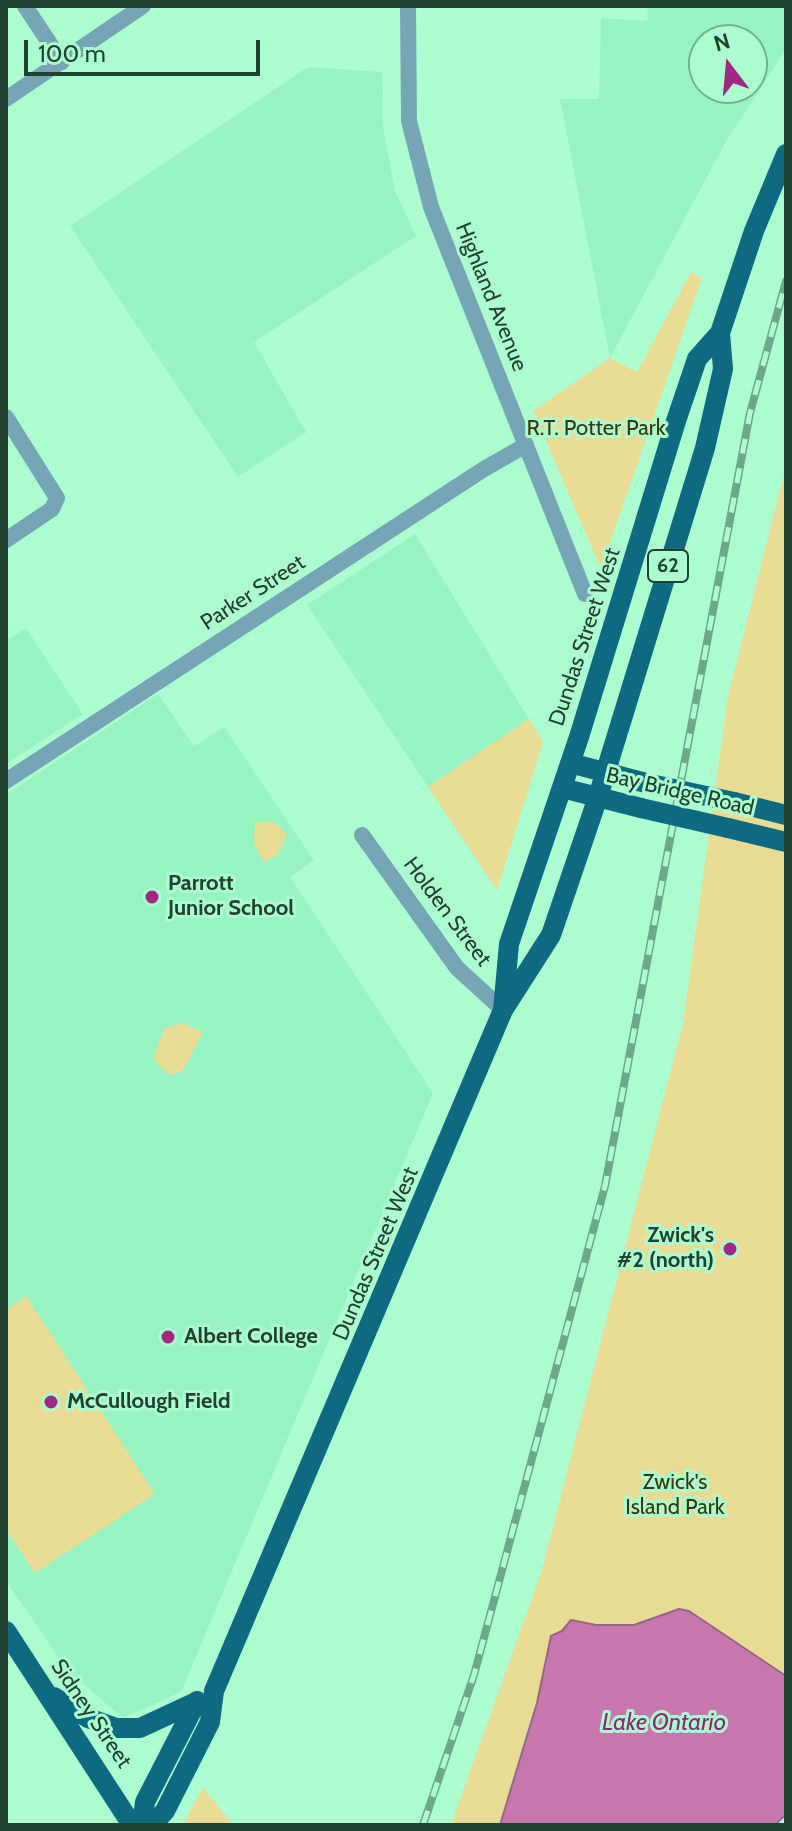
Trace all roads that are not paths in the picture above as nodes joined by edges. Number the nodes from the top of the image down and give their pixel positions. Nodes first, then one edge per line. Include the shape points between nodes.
1 (25, 6) edge
2 (143, 6) edge
3 (408, 6) edge
4 (62, 62) junction
5 (6, 99) edge
6 (786, 154) edge
7 (720, 333) junction
8 (6, 417) edge
9 (526, 445) junction
10 (6, 540) edge
11 (585, 594) dead end
12 (570, 763) junction
13 (605, 772) junction
14 (6, 781) edge
15 (562, 788) junction
16 (598, 797) junction
17 (786, 815) edge
18 (362, 835) dead end
19 (786, 842) edge
20 (503, 1010) junction
21 (6, 1631) edge
22 (214, 1691) junction
23 (49, 1693) junction
24 (196, 1702) junction
25 (132, 1825) edge
26 (142, 1825) edge
27 (152, 1825) edge

1 - 4 street
2 - 4 street
3 - 9 street, Highland Avenue via 409,121 418,164
4 - 5 street
6 - 7 main road, Dundas Street West / 62
7 - 12 main road, Dundas Street West / 62 via 697,359
7 - 13 main road, Dundas Street West / 62 via 723,369 705,448
8 - 10 street via 57,498 52,509
9 - 11 street, Highland Avenue
9 - 14 street, Parker Street
12 - 13 main road, Bay Bridge Road
12 - 15 main road, Dundas Street West / 62
13 - 16 main road, Dundas Street West / 62
13 - 17 main road, Bay Bridge Road, bridge
15 - 16 main road, Bay Bridge Road
15 - 20 main road, Dundas Street West via 509,944
16 - 19 main road, Bay Bridge Road, bridge
16 - 20 main road, Dundas Street West / 62 via 551,935
18 - 20 street, Holden Street via 457,968
20 - 22 main road, Dundas Street West
21 - 23 main road, Sidney Street
22 - 24 main road
22 - 27 main road, Dundas Street West via 210,1722 165,1811
23 - 24 main road via 88,1718 116,1728 140,1728
23 - 25 main road, Sidney Street
24 - 26 main road via 145,1802

